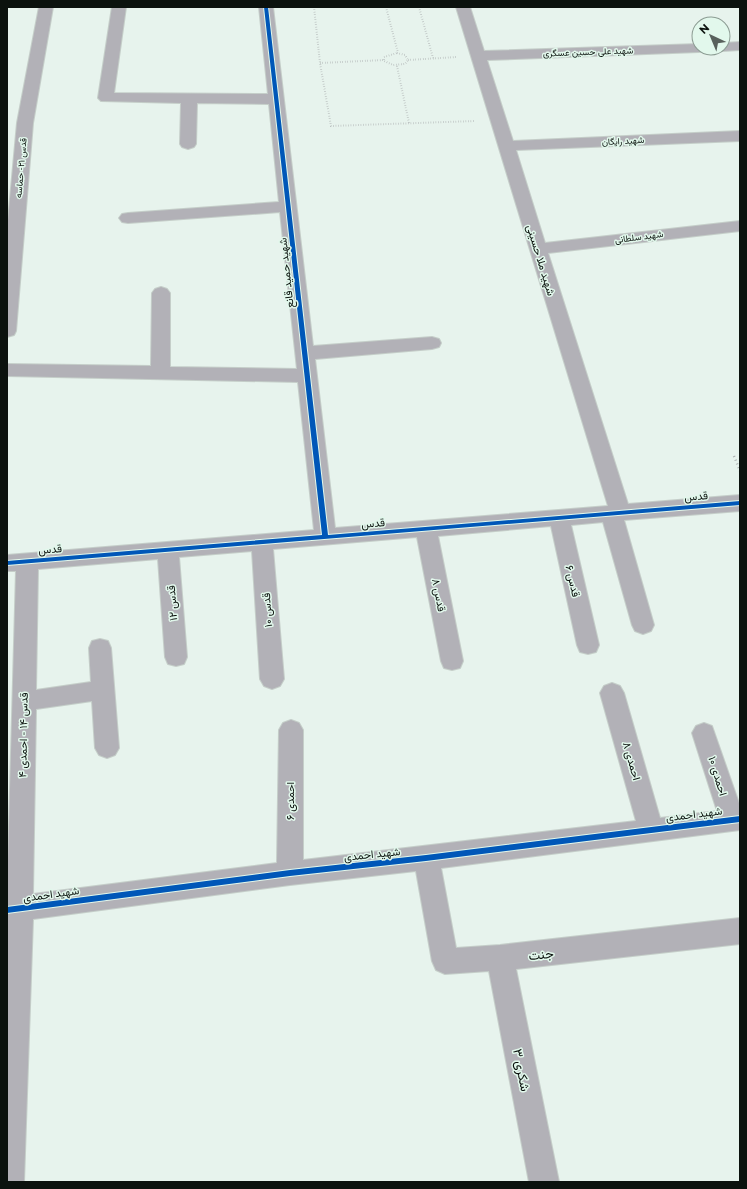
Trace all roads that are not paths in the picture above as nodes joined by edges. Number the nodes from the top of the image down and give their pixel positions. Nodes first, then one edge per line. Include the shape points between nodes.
1 (46, 7) edge
2 (119, 7) edge
3 (266, 7) edge
4 (463, 7) edge
5 (691, 48) edge
6 (477, 56) junction
7 (189, 98) junction
8 (277, 99) junction
9 (25, 123) junction
10 (7, 124) edge
11 (740, 136) edge
12 (188, 144) dead end
13 (505, 146) junction
14 (13, 191) edge
15 (288, 206) junction
16 (128, 218) dead end
17 (740, 226) edge
18 (537, 249) junction
19 (9, 283) edge
20 (161, 293) dead end
21 (7, 331) edge
22 (432, 343) dead end
23 (305, 353) junction
24 (7, 370) edge
25 (160, 373) junction
26 (307, 376) junction
27 (740, 502) edge
28 (615, 513) junction
29 (559, 518) junction
30 (426, 528) junction
31 (325, 537) junction
32 (262, 542) junction
33 (168, 550) junction
34 (17, 562) edge
35 (643, 625) dead end
36 (588, 645) dead end
37 (100, 648) dead end
38 (176, 657) dead end
39 (452, 661) dead end
40 (272, 679) dead end
41 (103, 690) junction
42 (612, 693) dead end
43 (24, 701) junction
44 (15, 727) edge
45 (291, 730) dead end
46 (704, 733) dead end
47 (107, 748) dead end
48 (736, 820) edge
49 (651, 829) junction
50 (426, 858) junction
51 (290, 873) junction
52 (13, 909) edge
53 (740, 931) edge
54 (500, 958) junction
55 (8, 1151) edge
56 (9, 1182) edge
57 (544, 1182) edge

1 - 9 street, قدس ۲۱- حماسه
2 - 7 street via 106,98
3 - 8 street, شهید حمید قانع
4 - 6 street, شهید ملا حسینی
5 - 6 street, شهید علی حسین عسگری
6 - 13 street, شهید ملا حسینی
7 - 8 street
7 - 12 street
8 - 15 street, شهید حمید قانع
9 - 10 street
9 - 14 street, قدس ۲۱- حماسه
11 - 13 street, شهید رایگان
13 - 18 street, شهید ملا حسینی
14 - 19 street, قدس ۲۱- حماسه
15 - 16 street
15 - 23 street, شهید حمید قانع
17 - 18 street, شهید سلطانی
18 - 28 street, شهید ملا حسینی
19 - 21 street, قدس ۲۱- حماسه
20 - 25 street
22 - 23 street
23 - 26 street, شهید حمید قانع
24 - 25 street
25 - 26 street
26 - 31 street, شهید حمید قانع
27 - 28 street, قدس
28 - 29 street, قدس
28 - 35 street, شهید ملا حسینی
29 - 30 street, قدس
29 - 36 street, قدس ۶
30 - 31 street, قدس
30 - 39 street, قدس ۸
31 - 32 street, قدس
32 - 33 street, قدس
32 - 40 street, قدس ۱۰
33 - 34 street, قدس
33 - 38 street, قدس ۱۲
34 - 43 street, قدس ۱۴ - احمدی ۴
37 - 41 street
41 - 43 street
41 - 47 street
42 - 49 street, احمدی ۸
43 - 44 street, قدس ۱۴ - احمدی ۴
44 - 52 street, قدس ۱۴ - احمدی ۴
45 - 51 street, احمدی ۶
46 - 48 street, احمدی ۱۰
48 - 49 street, شهید احمدی
49 - 50 street, شهید احمدی
50 - 51 street, شهید احمدی
50 - 54 street, جنت via 445,961
51 - 52 street, شهید احمدی
52 - 55 street, قدس ۱۴ - احمدی ۴
53 - 54 street, جنت
54 - 57 street, شکری ۳
55 - 56 street, قدس ۱۴ - احمدی ۴

